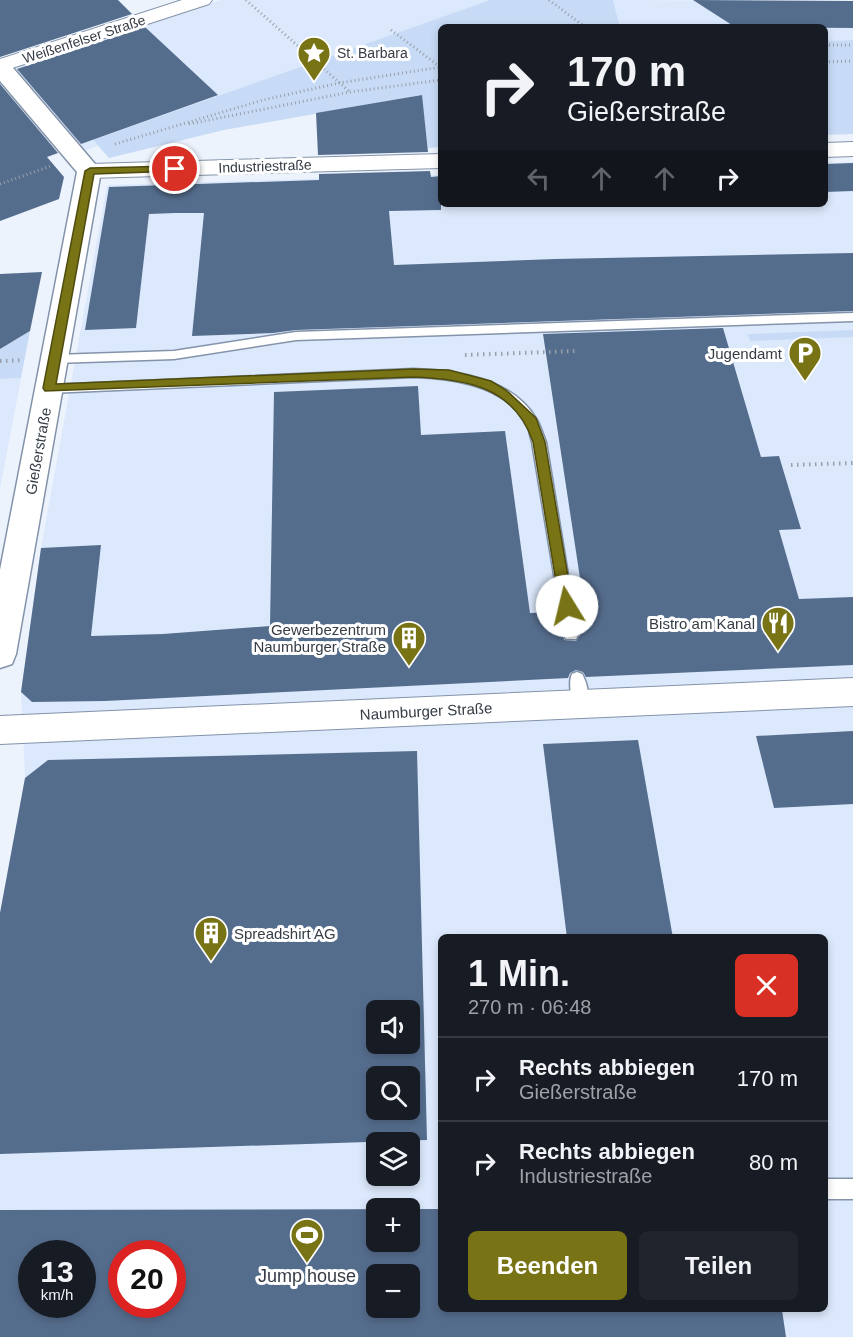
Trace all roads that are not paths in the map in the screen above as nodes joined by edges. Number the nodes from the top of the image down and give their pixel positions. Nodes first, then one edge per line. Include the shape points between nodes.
1 (202, 0) edge
2 (0, 67) edge
3 (853, 149) edge
4 (828, 150) edge
5 (438, 161) edge
6 (83, 164) junction
7 (853, 316) edge
8 (52, 374) junction
9 (571, 635) dead end
10 (0, 654) edge
11 (853, 692) edge
12 (0, 730) edge
13 (828, 1189) edge
14 (853, 1189) edge

1 - 2 street, Weißenfelser Straße
2 - 6 street
3 - 4 street
5 - 6 street, Industriestraße
6 - 8 street, Gießerstraße
7 - 8 lane via 296,336
8 - 9 lane via 413,373 449,374 487,383 531,421 539,442
8 - 10 street, Gießerstraße
11 - 12 street, Naumburger Straße via 579,691
13 - 14 lane

